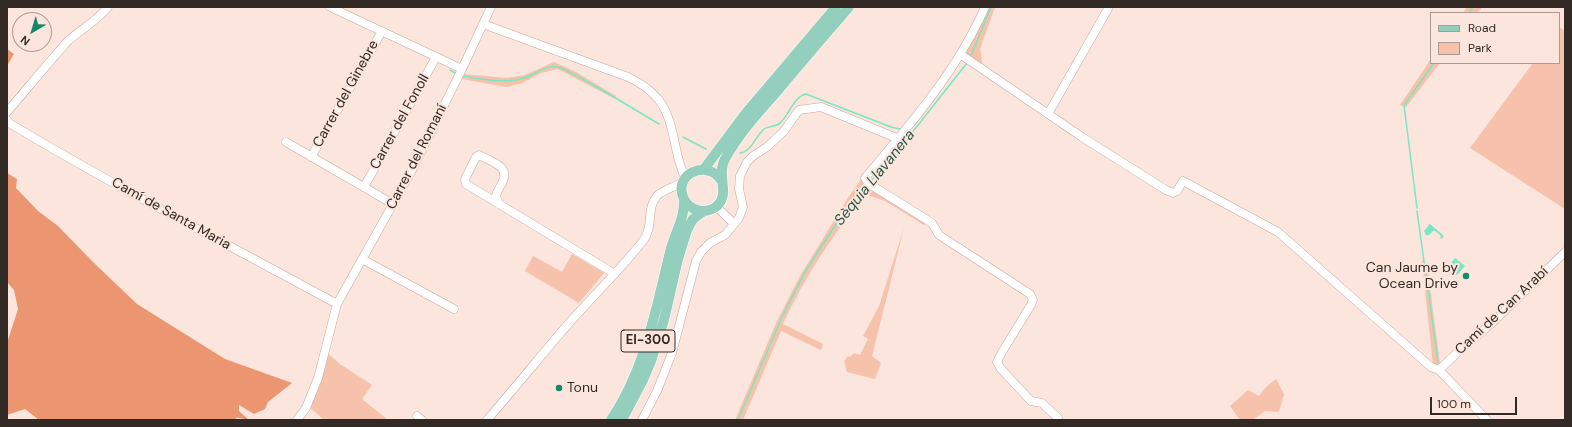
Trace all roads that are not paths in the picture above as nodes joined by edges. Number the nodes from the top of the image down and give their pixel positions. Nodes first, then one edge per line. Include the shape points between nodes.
1 (108, 7) edge
2 (330, 7) edge
3 (491, 7) edge
4 (836, 7) edge
5 (849, 7) edge
6 (985, 7) edge
7 (1109, 7) edge
8 (483, 24) junction
9 (382, 31) junction
10 (960, 54) junction
11 (436, 56) junction
12 (462, 69) junction
13 (7, 112) edge
14 (1048, 114) junction
15 (7, 120) edge
16 (899, 139) junction
17 (286, 142) dead end
18 (311, 156) junction
19 (679, 162) junction
20 (700, 170) junction
21 (721, 180) junction
22 (684, 181) junction
23 (364, 188) junction
24 (669, 189) junction
25 (683, 197) junction
26 (393, 204) junction
27 (499, 204) junction
28 (716, 206) junction
29 (704, 211) junction
30 (734, 224) junction
31 (1565, 252) edge
32 (362, 259) junction
33 (615, 274) junction
34 (337, 304) junction
35 (454, 309) dead end
36 (1439, 370) junction
37 (1058, 418) dead end
38 (298, 420) edge
39 (487, 420) edge
40 (611, 420) edge
41 (622, 420) edge
42 (642, 420) edge
43 (1487, 420) edge

1 - 13 street via 68,41
2 - 9 street
3 - 8 street, Carrer del Romaní
4 - 20 main road
5 - 21 main road via 744,131 723,162
6 - 10 street
7 - 14 street
8 - 12 street, Carrer del Romaní
8 - 19 street via 628,77 647,87 656,95 670,121
9 - 11 street
9 - 18 street, Carrer del Ginebre
10 - 14 street
10 - 16 street
11 - 12 street
11 - 23 street, Carrer del Fonoll
12 - 26 street, Carrer del Romaní
14 - 36 street via 1166,190 1173,193 1177,191 1183,181 1278,232 1431,367
15 - 34 street, Camí de Santa Maria via 76,162
16 - 30 street via 821,107 800,110 784,131 753,156 743,169 739,189 743,207
16 - 37 street via 865,178 868,183 932,222 939,235 1030,294 1033,300 1031,305 997,362 1031,401 1042,403
17 - 18 street, Carrer del Ginebre
18 - 23 street, Carrer del Ginebre
19 - 20 street via 686,167
19 - 22 street
20 - 21 main road via 713,172
20 - 22 main road via 689,174
21 - 28 main road via 723,194
22 - 24 street
22 - 25 main road, EI-300
23 - 26 street, Carrer del Ginebre
24 - 25 street
24 - 33 street via 654,200 647,235
25 - 29 main road via 695,210
25 - 40 main road, EI-300 via 683,215 672,244 649,338 634,377
26 - 32 street, Carrer del Romaní
27 - 27 street via 466,184 464,180 479,155 505,172 496,196
27 - 33 street
28 - 29 main road, EI-300
28 - 30 street
29 - 41 main road, EI-300 via 693,219 687,230 651,361
30 - 42 street via 725,235 710,243 696,261 672,352 657,391
31 - 36 street, Camí de Can Arabí
32 - 34 street, Carrer del Romaní
32 - 35 street
33 - 39 street
34 - 38 street, Carrer del Romaní via 318,378 306,408
36 - 43 street

